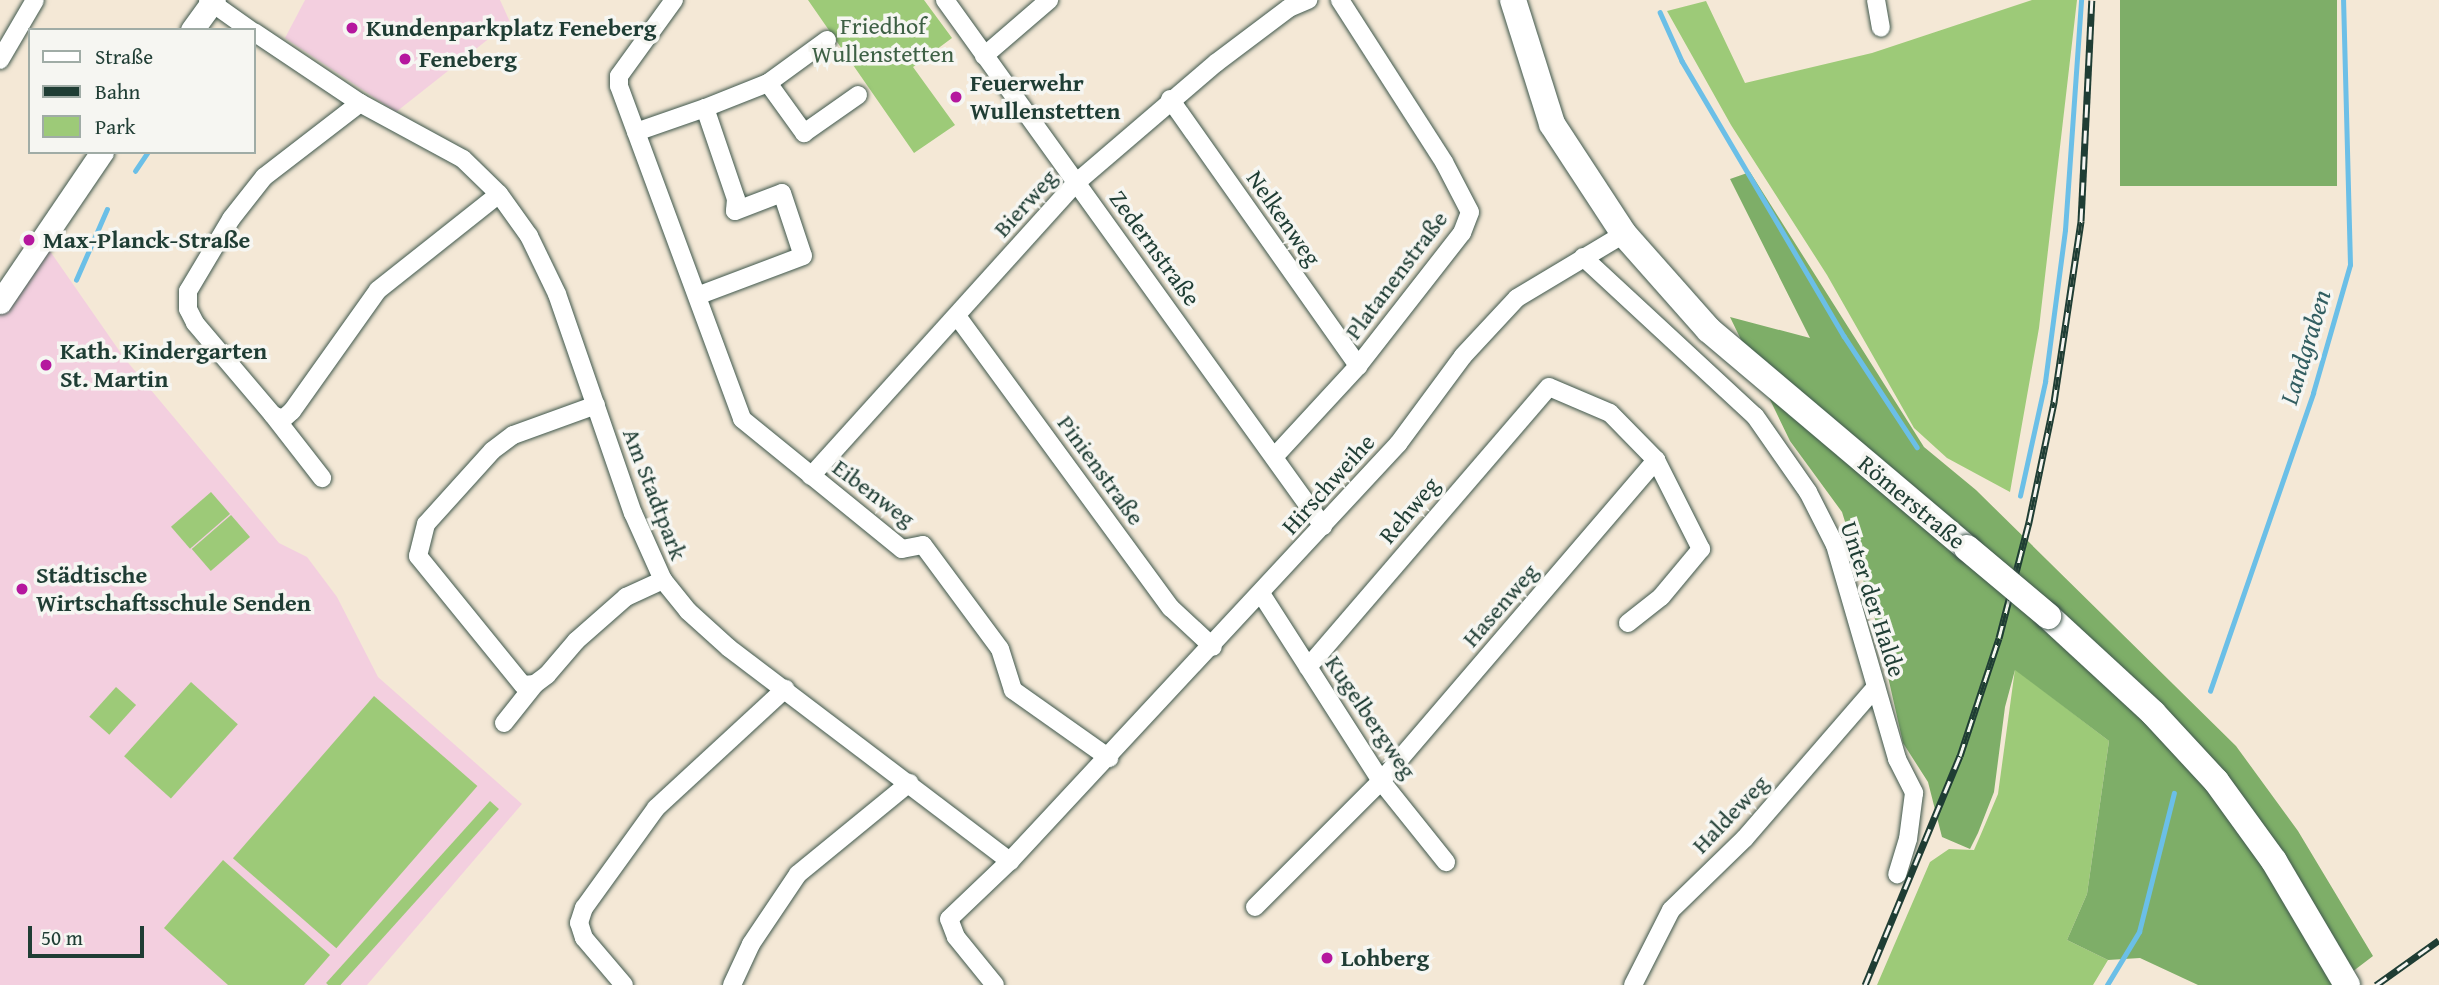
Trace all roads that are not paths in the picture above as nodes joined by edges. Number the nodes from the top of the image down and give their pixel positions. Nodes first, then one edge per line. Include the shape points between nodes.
1 (35, 0) edge
2 (674, 0) edge
3 (945, 0) edge
4 (1049, 0) edge
5 (1308, 0) edge
6 (1340, 0) edge
7 (1513, 0) edge
8 (1876, 0) edge
9 (211, 1) edge
10 (1287, 4) edge
11 (193, 28) edge
12 (248, 28) edge
13 (1881, 28) dead end
14 (256, 34) edge
15 (827, 40) dead end
16 (984, 56) junction
17 (0, 60) edge
18 (768, 83) junction
19 (858, 95) dead end
20 (1170, 99) junction
21 (360, 103) junction
22 (705, 108) junction
23 (636, 132) junction
24 (101, 154) edge
25 (1077, 182) junction
26 (499, 194) junction
27 (1624, 234) junction
28 (1583, 257) junction
29 (2, 293) edge
30 (697, 296) junction
31 (957, 316) junction
32 (1358, 366) junction
33 (596, 405) junction
34 (273, 415) junction
35 (1275, 456) junction
36 (1656, 460) junction
37 (811, 475) junction
38 (322, 478) dead end
39 (1323, 526) junction
40 (663, 580) junction
41 (1262, 595) junction
42 (1628, 623) dead end
43 (1213, 647) junction
44 (1308, 667) junction
45 (535, 684) junction
46 (1876, 687) junction
47 (785, 689) junction
48 (504, 723) dead end
49 (1109, 758) junction
50 (1381, 781) junction
51 (909, 783) junction
52 (1010, 861) junction
53 (1446, 862) dead end
54 (1897, 874) dead end
55 (1255, 907) dead end
56 (624, 985) edge
57 (732, 985) edge
58 (995, 985) edge
59 (1633, 985) edge
60 (2347, 985) edge

1 - 17 street
2 - 23 street, Eibenweg via 618,76
3 - 16 street, Zedernstraße
4 - 16 street
5 - 10 street, Bierweg
6 - 32 street, Platanenstraße via 1444,162 1470,212 1462,233
7 - 27 main road, Römerstraße via 1552,124
8 - 13 street
9 - 11 street
9 - 12 street, Am Stadtpark
10 - 20 street, Bierweg
14 - 21 street, Am Stadtpark
15 - 18 street
16 - 25 street, Zedernstraße
18 - 19 street via 804,133
18 - 22 street
20 - 25 street, Bierweg
20 - 32 street, Nelkenweg
21 - 26 street, Am Stadtpark via 463,159
21 - 34 street via 264,177 231,219 188,291 188,309 195,323
22 - 23 street
22 - 30 street via 736,200 735,211 782,194 803,256
23 - 30 street, Eibenweg
24 - 29 street
25 - 31 street, Bierweg
25 - 35 street, Zedernstraße
26 - 33 street, Am Stadtpark via 546,269
26 - 34 street via 377,290 292,411 283,419
27 - 28 street, Hirschweihe
27 - 60 main road, Römerstraße, bridge via 1709,330 2048,615 2153,713 2216,781 2323,940
28 - 39 street, Hirschweihe via 1517,298 1462,356 1398,444
28 - 46 street, Unter der Halde via 1755,416 1802,485 1835,545
30 - 37 street, Eibenweg via 742,419
31 - 37 street, Bierweg
31 - 43 street, Pinienstraße via 1171,608
32 - 35 street, Platanenstraße
33 - 40 street, Am Stadtpark
33 - 45 street via 513,435 492,450 426,524 418,541 418,556 429,572 508,671 523,685
34 - 38 street
35 - 39 street, Zedernstraße
36 - 42 street via 1701,549 1661,597
36 - 44 street, Rehweg via 1610,413 1549,387
36 - 50 street, Hasenweg
37 - 49 street, Eibenweg via 902,549 923,545 1000,649 1013,690
39 - 41 street, Hirschweihe
40 - 45 street via 618,603
40 - 47 street, Am Stadtpark via 688,611 729,648
41 - 43 street, Hirschweihe
41 - 44 street, Kugelbergweg
43 - 49 street, Hirschweihe
44 - 50 street, Kugelbergweg
45 - 48 street
46 - 54 street, Unter der Halde via 1897,759 1914,793 1908,839
46 - 59 street, Haldeweg via 1745,838 1671,909
47 - 51 street, Am Stadtpark
47 - 56 street via 656,808 584,908 579,923 583,938
49 - 52 street, Hirschweihe
50 - 53 street, Kugelbergweg
50 - 55 street, Hasenweg
51 - 52 street, Am Stadtpark
51 - 57 street via 798,874 751,944
52 - 58 street via 949,919 956,937

